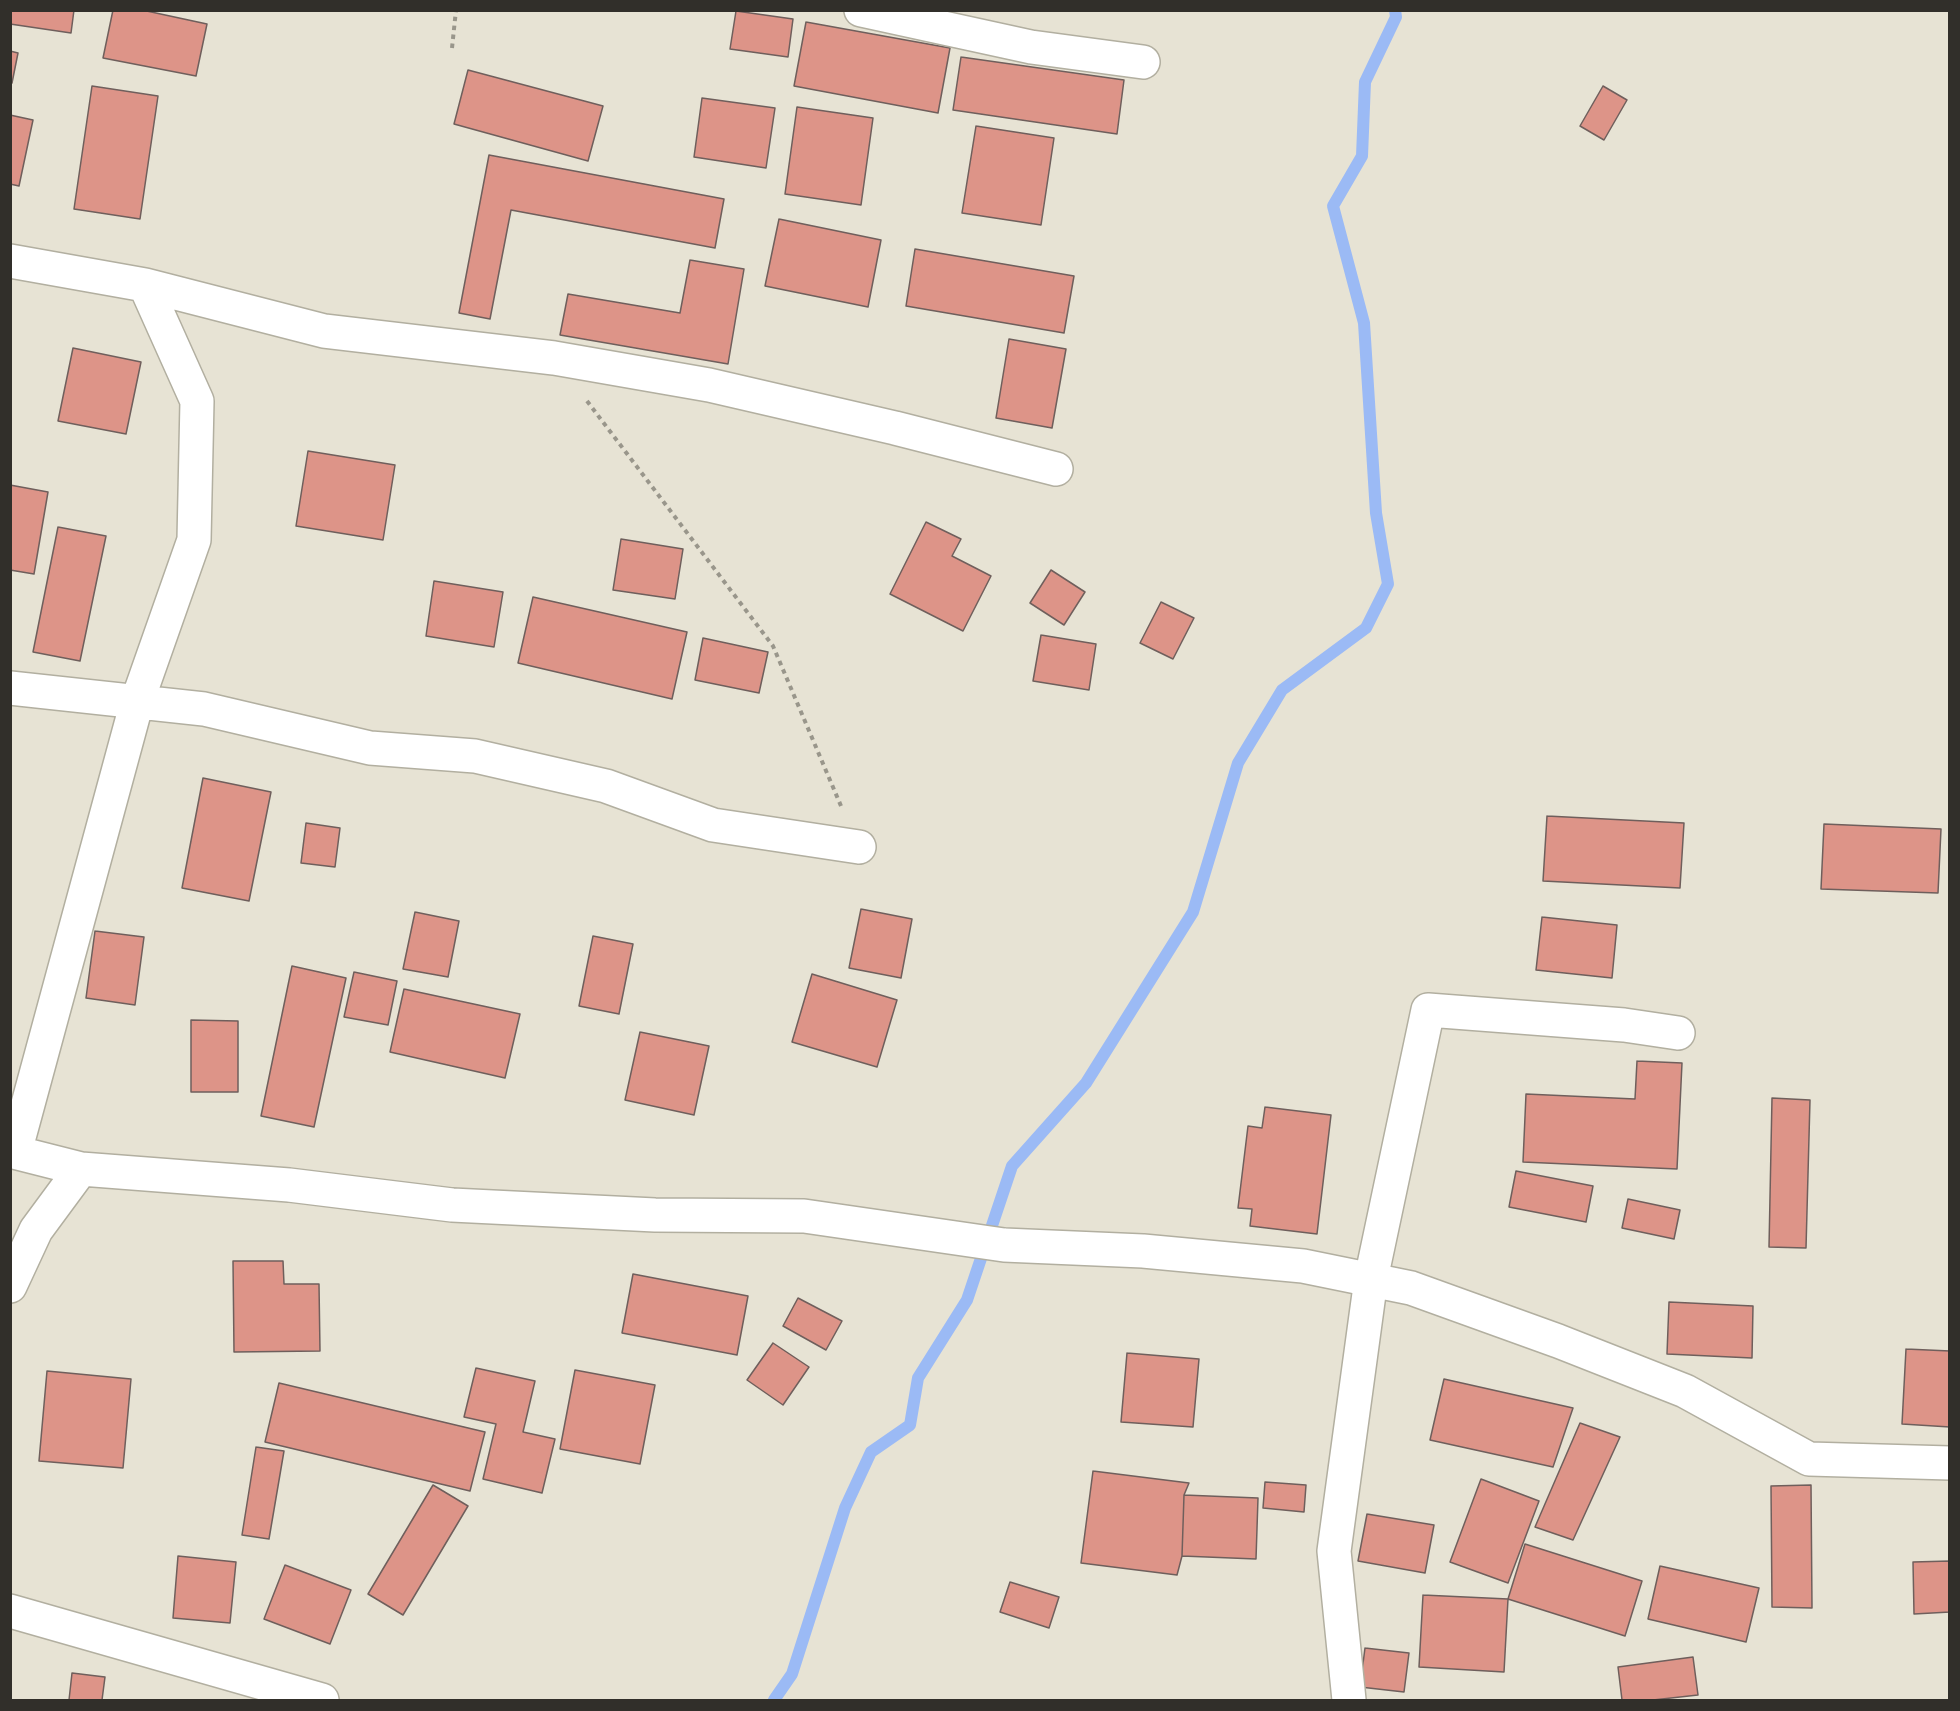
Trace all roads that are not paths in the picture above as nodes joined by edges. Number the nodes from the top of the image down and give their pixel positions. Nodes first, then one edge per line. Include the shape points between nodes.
1 (861, 10) edge
2 (1143, 62) dead end
3 (10, 261) edge
4 (145, 285) junction
5 (1056, 470) dead end
6 (10, 687) edge
7 (136, 702) junction
8 (859, 847) road end
9 (1678, 1033) dead end
10 (13, 1151) edge
11 (81, 1169) junction
12 (1371, 1279) junction
13 (10, 1286) edge
14 (1950, 1463) edge
15 (10, 1611) edge
16 (322, 1701) edge
17 (1349, 1701) edge

1 - 2 street via 1031,47
3 - 4 street
4 - 5 street via 324,331 554,358 709,385
4 - 7 street via 197,401 194,540
6 - 7 street
7 - 8 street via 204,709 370,748 475,756 606,786 713,825
7 - 10 street
9 - 12 street via 1624,1025 1428,1010
10 - 11 street
11 - 12 street via 289,1185 452,1205 655,1215 804,1216 1004,1245 1155,1252 1303,1266
11 - 13 street via 36,1230
12 - 14 street via 1411,1288 1685,1391 1809,1459
12 - 17 street via 1334,1551
15 - 16 street

